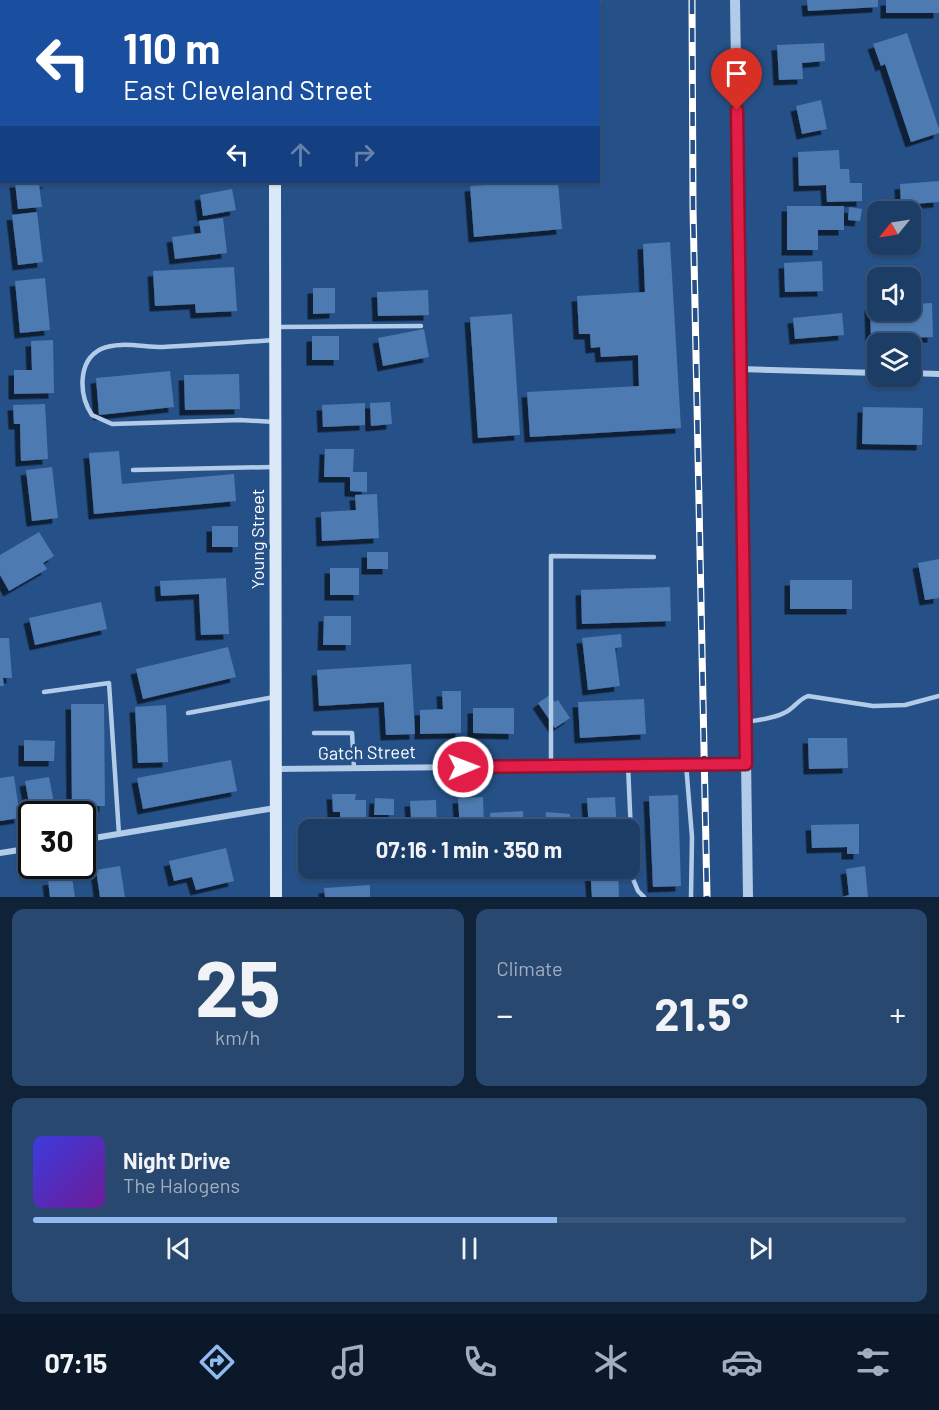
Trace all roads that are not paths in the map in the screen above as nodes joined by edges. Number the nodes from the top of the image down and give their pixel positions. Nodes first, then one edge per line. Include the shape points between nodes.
1 (735, 0) edge
2 (275, 183) edge
3 (421, 326) dead end
4 (276, 334) junction
5 (740, 369) junction
6 (867, 373) edge
7 (921, 374) edge
8 (939, 374) edge
9 (276, 422) junction
10 (276, 467) junction
11 (133, 470) dead end
12 (654, 557) dead end
13 (44, 692) dead end
14 (939, 696) edge
15 (277, 697) junction
16 (188, 713) dead end
17 (746, 722) junction
18 (314, 733) dead end
19 (686, 764) junction
20 (746, 764) junction
21 (551, 765) junction
22 (628, 765) junction
23 (354, 768) junction
24 (277, 769) junction
25 (276, 808) junction
26 (119, 834) junction
27 (96, 838) edge
28 (18, 850) edge
29 (0, 853) edge
30 (276, 897) edge
31 (644, 897) edge
32 (691, 897) edge
33 (748, 897) edge

1 - 5 street
2 - 4 main road, Young Street
3 - 4 lane
4 - 9 main road, Young Street
4 - 9 lane via 159,347 107,347 90,358 82,384 92,415 112,424
5 - 6 street
5 - 17 street
7 - 8 street
9 - 10 main road, Young Street
10 - 11 lane
10 - 15 main road, Young Street
12 - 21 lane via 551,556
13 - 26 lane via 109,683
14 - 17 lane via 905,705 873,706 808,696 783,714
15 - 16 lane
15 - 24 main road, Young Street
17 - 20 street
18 - 23 lane via 352,733
19 - 20 street, Gatch Street
19 - 22 street, Gatch Street
19 - 32 lane via 692,837
20 - 33 street
21 - 22 street, Gatch Street
21 - 23 street, Gatch Street
22 - 31 lane via 633,879
23 - 24 street, Gatch Street
24 - 25 main road, Young Street
25 - 26 street
25 - 30 main road, Young Street
26 - 27 street
28 - 29 street

